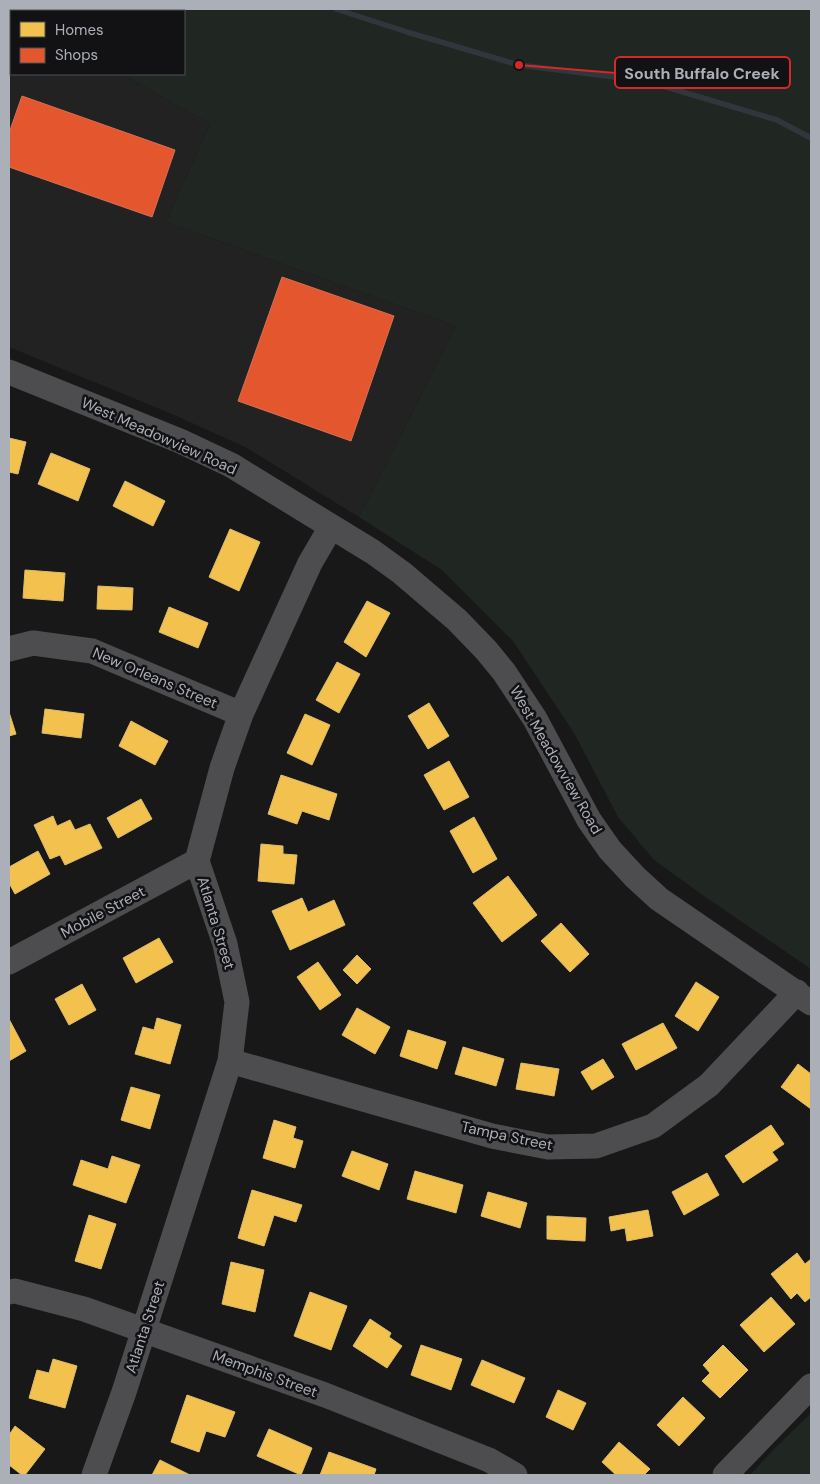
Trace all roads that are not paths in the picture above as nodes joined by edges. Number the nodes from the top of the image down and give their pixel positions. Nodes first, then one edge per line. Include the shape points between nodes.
1 (9, 372) edge
2 (331, 527) junction
3 (9, 648) edge
4 (241, 714) junction
5 (197, 861) junction
6 (9, 962) edge
7 (804, 998) edge
8 (230, 1061) junction
9 (9, 1292) edge
10 (144, 1330) junction
11 (811, 1386) edge
12 (94, 1475) edge
13 (515, 1475) edge
14 (725, 1475) edge

1 - 2 street, West Meadowview Road via 231,465
2 - 4 street, Atlanta Street via 310,564
2 - 7 street, West Meadowview Road via 409,578 486,650 535,719 589,820 610,850 635,876 659,899
3 - 4 street, New Orleans Street via 33,643 92,650
4 - 5 street, Atlanta Street via 222,768
5 - 6 street, Mobile Street
5 - 8 street, Atlanta Street via 225,944 237,1002
7 - 8 street, Tampa Street via 709,1085 653,1126 596,1146 548,1147 492,1136
8 - 10 street, Atlanta Street
9 - 10 street, Memphis Street via 84,1309
10 - 12 street, Atlanta Street
10 - 13 street, Memphis Street via 325,1395 489,1460
11 - 14 street

